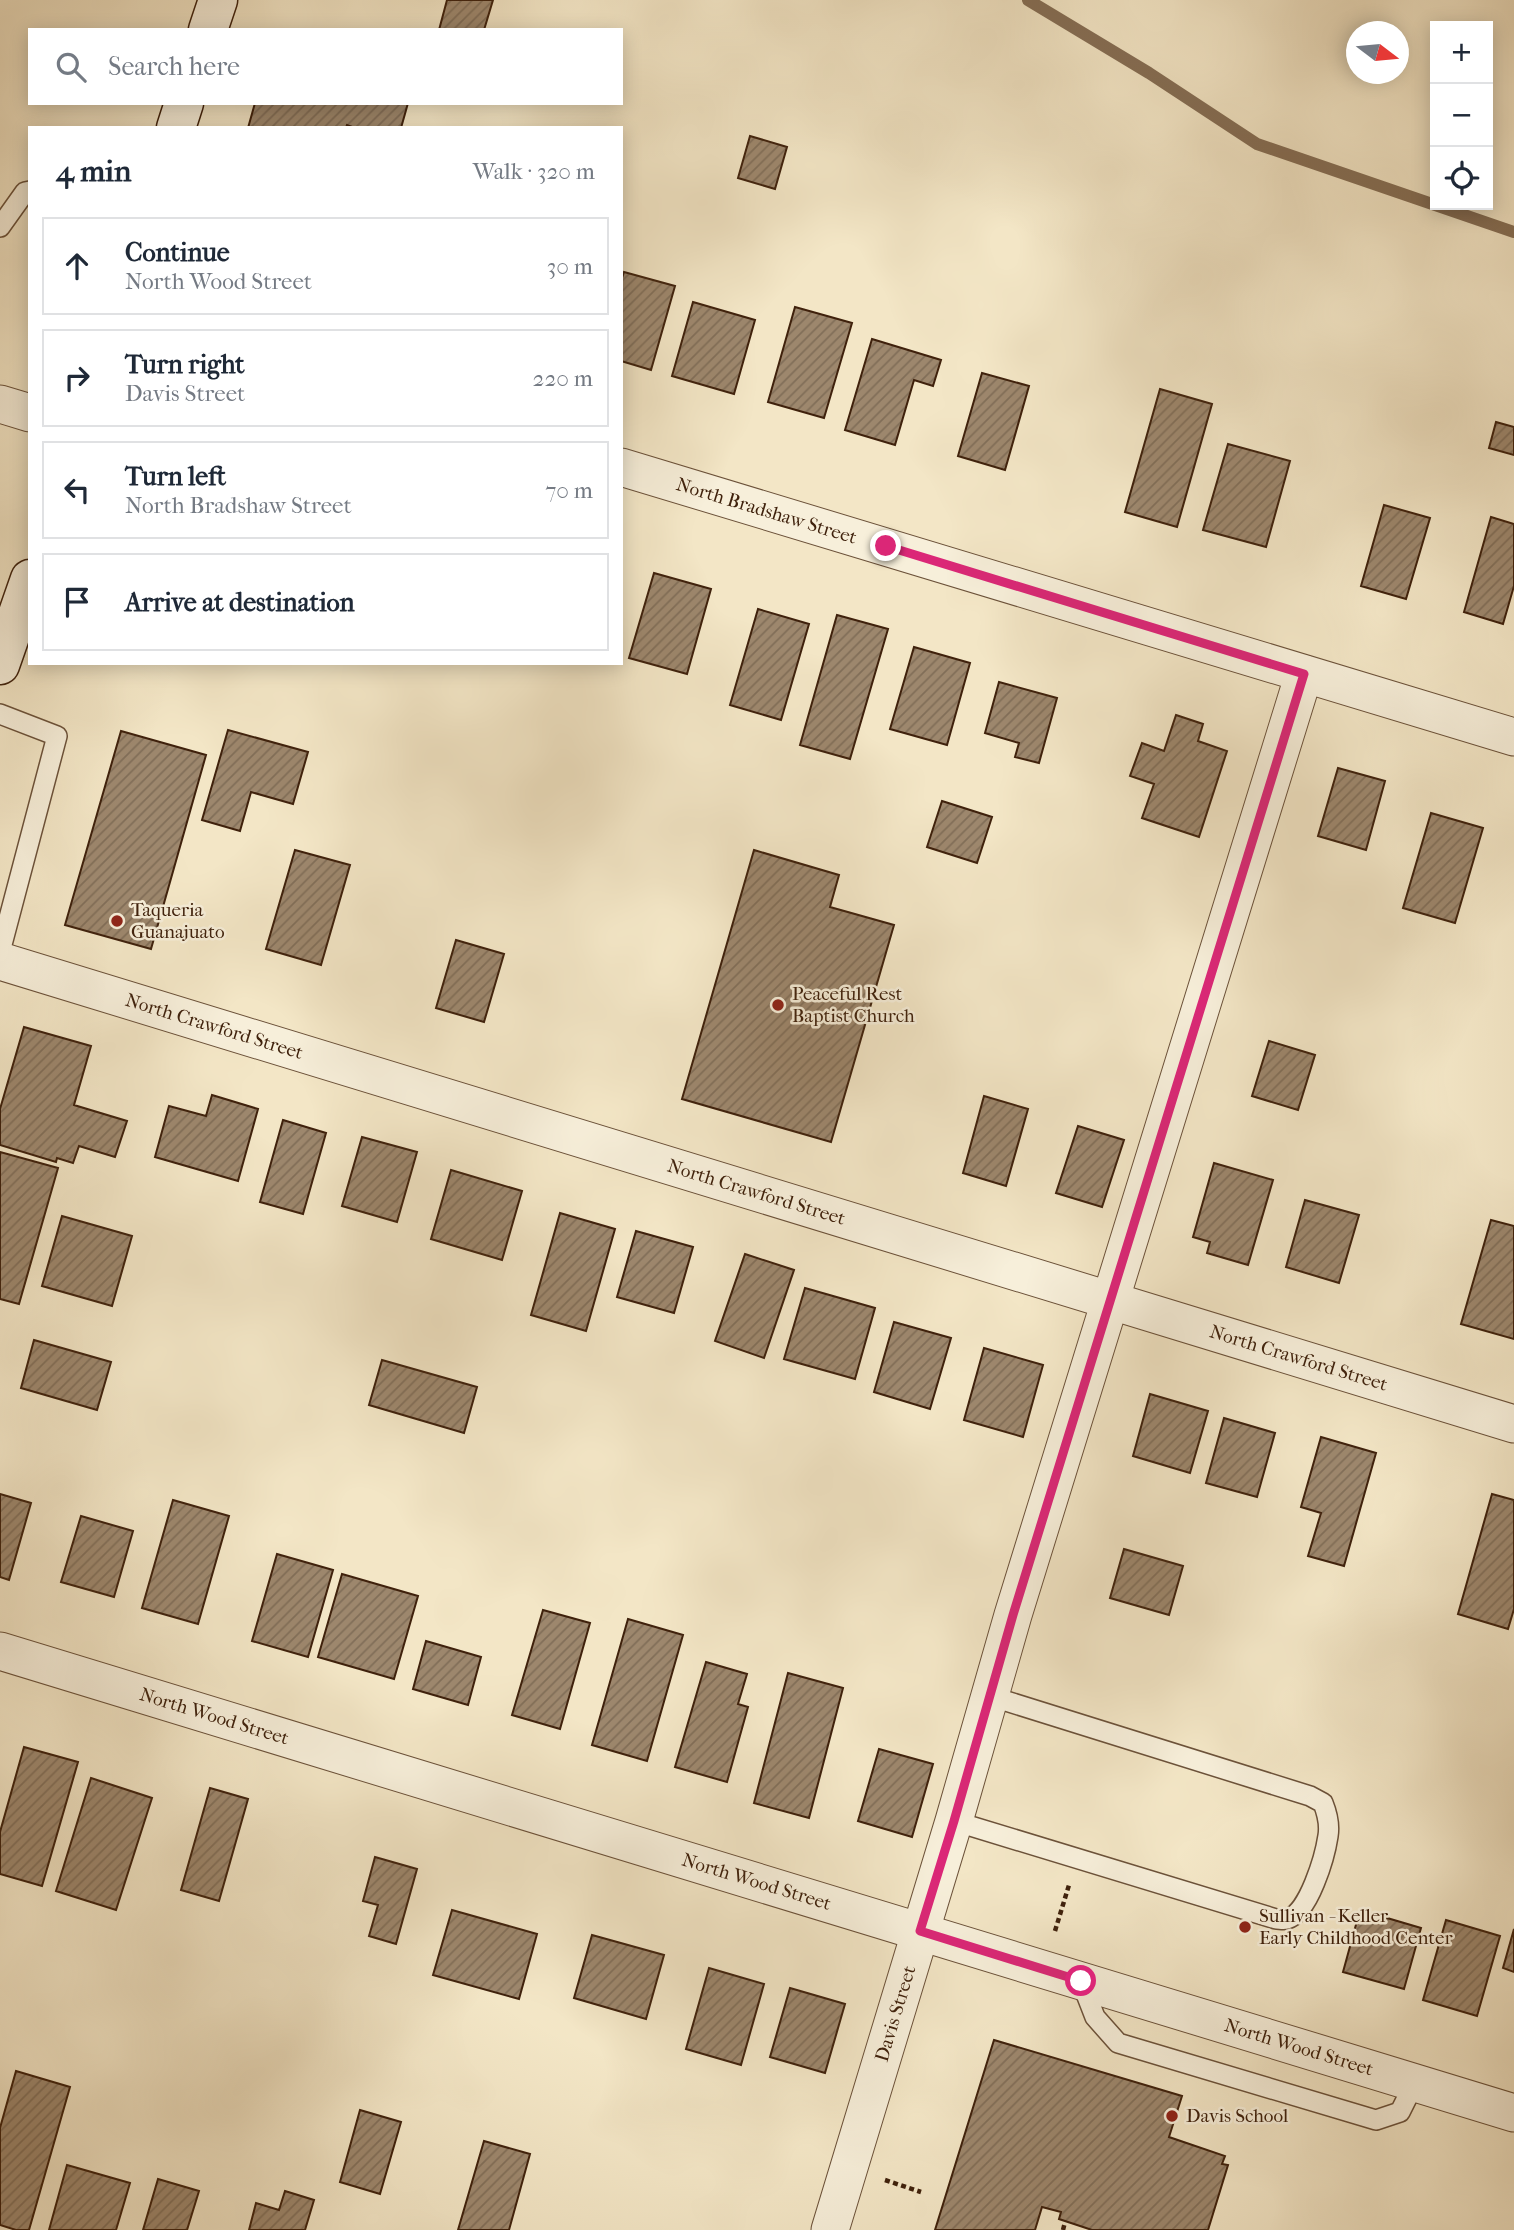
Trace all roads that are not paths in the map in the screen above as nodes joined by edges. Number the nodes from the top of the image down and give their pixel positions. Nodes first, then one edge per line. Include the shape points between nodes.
1 (218, 0) edge
2 (209, 28) edge
3 (183, 105) edge
4 (177, 126) edge
5 (28, 191) edge
6 (0, 227) edge
7 (0, 404) edge
8 (28, 412) edge
9 (623, 468) edge
10 (28, 585) edge
11 (0, 666) edge
12 (1304, 674) junction
13 (0, 715) edge
14 (1514, 737) edge
15 (0, 953) edge
16 (0, 961) edge
17 (1111, 1300) junction
18 (1514, 1424) edge
19 (0, 1651) edge
20 (990, 1696) junction
21 (954, 1821) junction
22 (920, 1931) junction
23 (1081, 1981) junction
24 (1415, 2082) junction
25 (1514, 2113) edge
26 (830, 2230) edge

1 - 2 main road
3 - 4 main road
5 - 6 lane
7 - 8 street
9 - 12 street, North Bradshaw Street
10 - 11 main road
12 - 14 street, North Bradshaw Street
12 - 17 street, Davis Street
13 - 15 lane via 57,736
16 - 17 street, North Crawford Street
17 - 18 street, North Crawford Street
17 - 20 street, Davis Street
19 - 22 street, North Wood Street
20 - 21 street, Davis Street
20 - 21 lane via 1310,1796 1323,1803 1328,1836 1301,1910 1287,1919 1276,1919
21 - 22 street, Davis Street
22 - 23 street, North Wood Street
22 - 26 street, Davis Street
23 - 24 street, North Wood Street
23 - 24 lane via 1095,2017 1118,2042 1337,2109 1376,2120 1400,2112
24 - 25 street, North Wood Street

